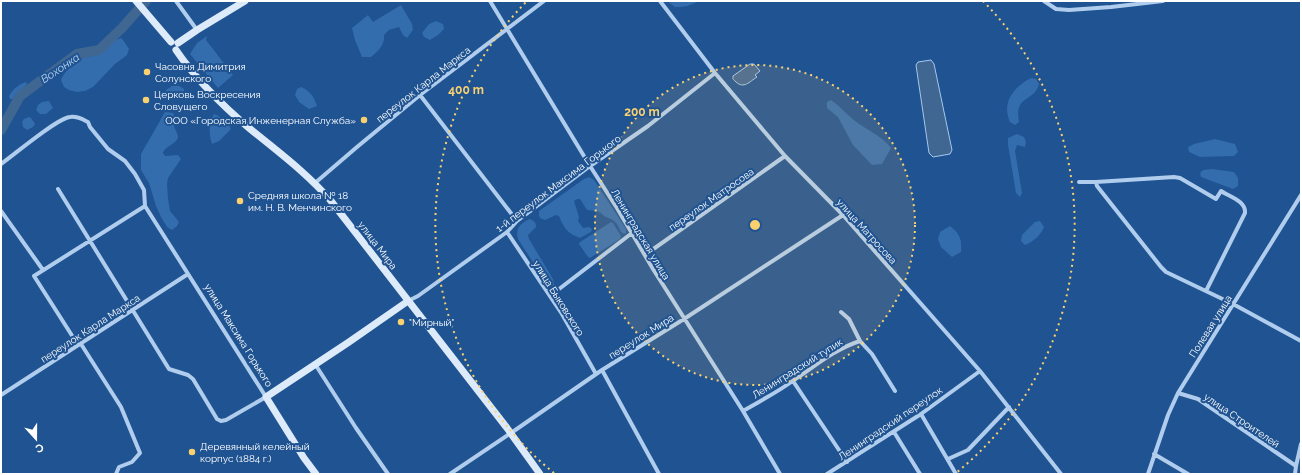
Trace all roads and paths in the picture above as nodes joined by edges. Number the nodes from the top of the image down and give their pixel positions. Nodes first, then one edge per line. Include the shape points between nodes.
1 (136, 1) edge
2 (176, 1) edge
3 (245, 1) edge
4 (490, 1) edge
5 (544, 1) edge
6 (660, 1) edge
7 (1044, 1) edge
8 (1163, 1) edge
9 (507, 29) junction
10 (197, 30) junction
11 (175, 45) junction
12 (715, 73) junction
13 (420, 95) junction
14 (786, 156) junction
15 (1, 164) edge
16 (590, 166) junction
17 (1079, 182) dead end
18 (1096, 182) junction
19 (315, 183) junction
20 (58, 189) dead end
21 (1301, 195) edge
22 (145, 206) junction
23 (1, 212) edge
24 (843, 215) junction
25 (518, 221) junction
26 (507, 232) junction
27 (632, 233) junction
28 (90, 241) junction
29 (645, 255) junction
30 (43, 270) junction
31 (188, 274) junction
32 (1206, 291) junction
33 (550, 296) junction
34 (408, 301) junction
35 (1233, 304) junction
36 (132, 310) junction
37 (840, 312) dead end
38 (684, 319) junction
39 (860, 340) junction
40 (1301, 341) edge
41 (79, 345) junction
42 (315, 364) junction
43 (602, 370) junction
44 (980, 371) junction
45 (596, 374) junction
46 (793, 381) junction
47 (895, 391) dead end
48 (1178, 393) junction
49 (1, 395) edge
50 (266, 397) junction
51 (1009, 407) junction
52 (743, 411) junction
53 (921, 414) junction
54 (894, 432) junction
55 (511, 433) junction
56 (1301, 444) edge
57 (1154, 454) junction
58 (948, 459) junction
59 (846, 462) junction
60 (1296, 466) junction
61 (116, 474) edge
62 (316, 474) edge
63 (388, 474) edge
64 (450, 474) edge
65 (540, 474) edge
66 (659, 474) edge
67 (780, 474) edge
68 (827, 474) edge
69 (920, 474) edge
70 (956, 474) edge
71 (1061, 474) edge
72 (1148, 474) edge
73 (1188, 474) edge
74 (1295, 474) edge

1 - 11 main road, улица Мира
2 - 10 street
3 - 10 main road
4 - 9 street, Ленинградская улица
5 - 9 street, переулок Карла Маркса
6 - 12 street, улица Матросова
7 - 8 street via 1056,9 1069,10
9 - 13 street, переулок Карла Маркса
9 - 16 street, Ленинградская улица
10 - 11 main road
11 - 19 main road, улица Мира via 182,60 228,110
12 - 14 street, улица Матросова
12 - 16 street, 1-й переулок Максима Горького via 648,126
13 - 19 street, переулок Карла Маркса
13 - 25 street
14 - 24 street, улица Матросова
14 - 29 street, переулок Матросова
15 - 22 street via 54,124 65,118 78,117 88,122 108,149 125,161 135,174 144,190
16 - 25 street, 1-й переулок Максима Горького
16 - 27 street, Ленинградская улица
17 - 18 street
18 - 32 street via 1166,272
18 - 32 street via 1174,176 1216,200 1221,191 1243,204 1246,208 1245,213
19 - 34 main road, улица Мира
20 - 28 street
21 - 35 street, Полевая улица
22 - 28 street
22 - 31 street, улица Максима Горького
23 - 30 street
24 - 38 street, переулок Мира
24 - 44 street, улица Матросова
25 - 26 street, 1-й переулок Максима Горького
26 - 33 street, улица Быковского
26 - 34 street, 1-й переулок Максима Горького
27 - 29 street, Ленинградская улица
27 - 33 street
28 - 30 street
28 - 36 street
29 - 38 street, Ленинградская улица
30 - 41 street via 34,276
31 - 36 street, переулок Карла Маркса
31 - 50 street, улица Максима Горького
32 - 35 street
33 - 45 street, улица Быковского
34 - 42 main road
34 - 55 main road, улица Мира
35 - 40 street
35 - 48 street, Полевая улица
36 - 41 street, переулок Карла Маркса
36 - 50 street via 169,369 193,379 217,419 226,420
37 - 39 street via 849,319
38 - 43 street, переулок Мира
38 - 52 street, Ленинградская улица
39 - 46 street, Ленинградский тупик via 830,354
39 - 47 street
41 - 49 street, переулок Карла Маркса
41 - 61 street via 121,407 140,453 132,462 119,467
42 - 50 main road
42 - 63 street
43 - 45 street, переулок Мира
43 - 66 street
44 - 51 street, улица Матросова
44 - 53 street, Ленинградский переулок
45 - 55 street, переулок Мира
46 - 52 street, Ленинградский тупик
46 - 59 street
48 - 57 street, Полевая улица
48 - 60 street, улица Строителей via 1198,399
50 - 62 main road, улица Максима Горького
51 - 58 street via 968,450
51 - 71 street, улица Матросова
52 - 67 street, Ленинградская улица
53 - 54 street, Ленинградский переулок
53 - 58 street
54 - 59 street, Ленинградский переулок
54 - 69 street
55 - 64 street, переулок Мира
55 - 65 main road, улица Мира
56 - 60 street
57 - 72 street, Полевая улица
57 - 73 street
58 - 70 street
59 - 68 street, Ленинградский переулок
60 - 74 street

